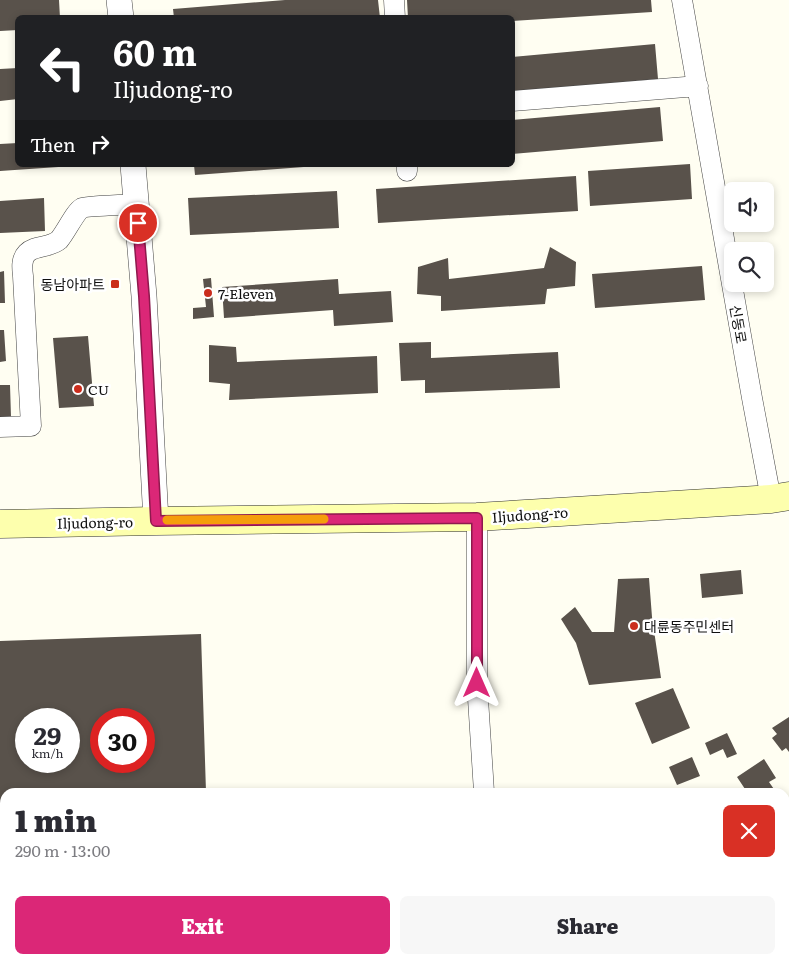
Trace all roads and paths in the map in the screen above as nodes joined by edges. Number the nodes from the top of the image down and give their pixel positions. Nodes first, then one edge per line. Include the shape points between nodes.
1 (119, 0) edge
2 (394, 0) edge
3 (682, 0) edge
4 (121, 15) edge
5 (395, 15) edge
6 (698, 86) junction
7 (515, 101) edge
8 (133, 167) edge
9 (137, 204) junction
10 (0, 427) edge
11 (780, 498) edge
12 (477, 518) junction
13 (156, 521) junction
14 (0, 524) edge
15 (484, 788) edge

1 - 4 street
2 - 5 street
3 - 6 street, 신동로
6 - 7 street
6 - 11 street, 신동로 via 752,398
8 - 9 street
9 - 10 street via 82,208 58,241 26,254 22,267 31,426
9 - 13 street
11 - 12 main road, Iljudong-ro
12 - 13 main road, Iljudong-ro
12 - 15 street via 477,683
13 - 14 main road, Iljudong-ro

